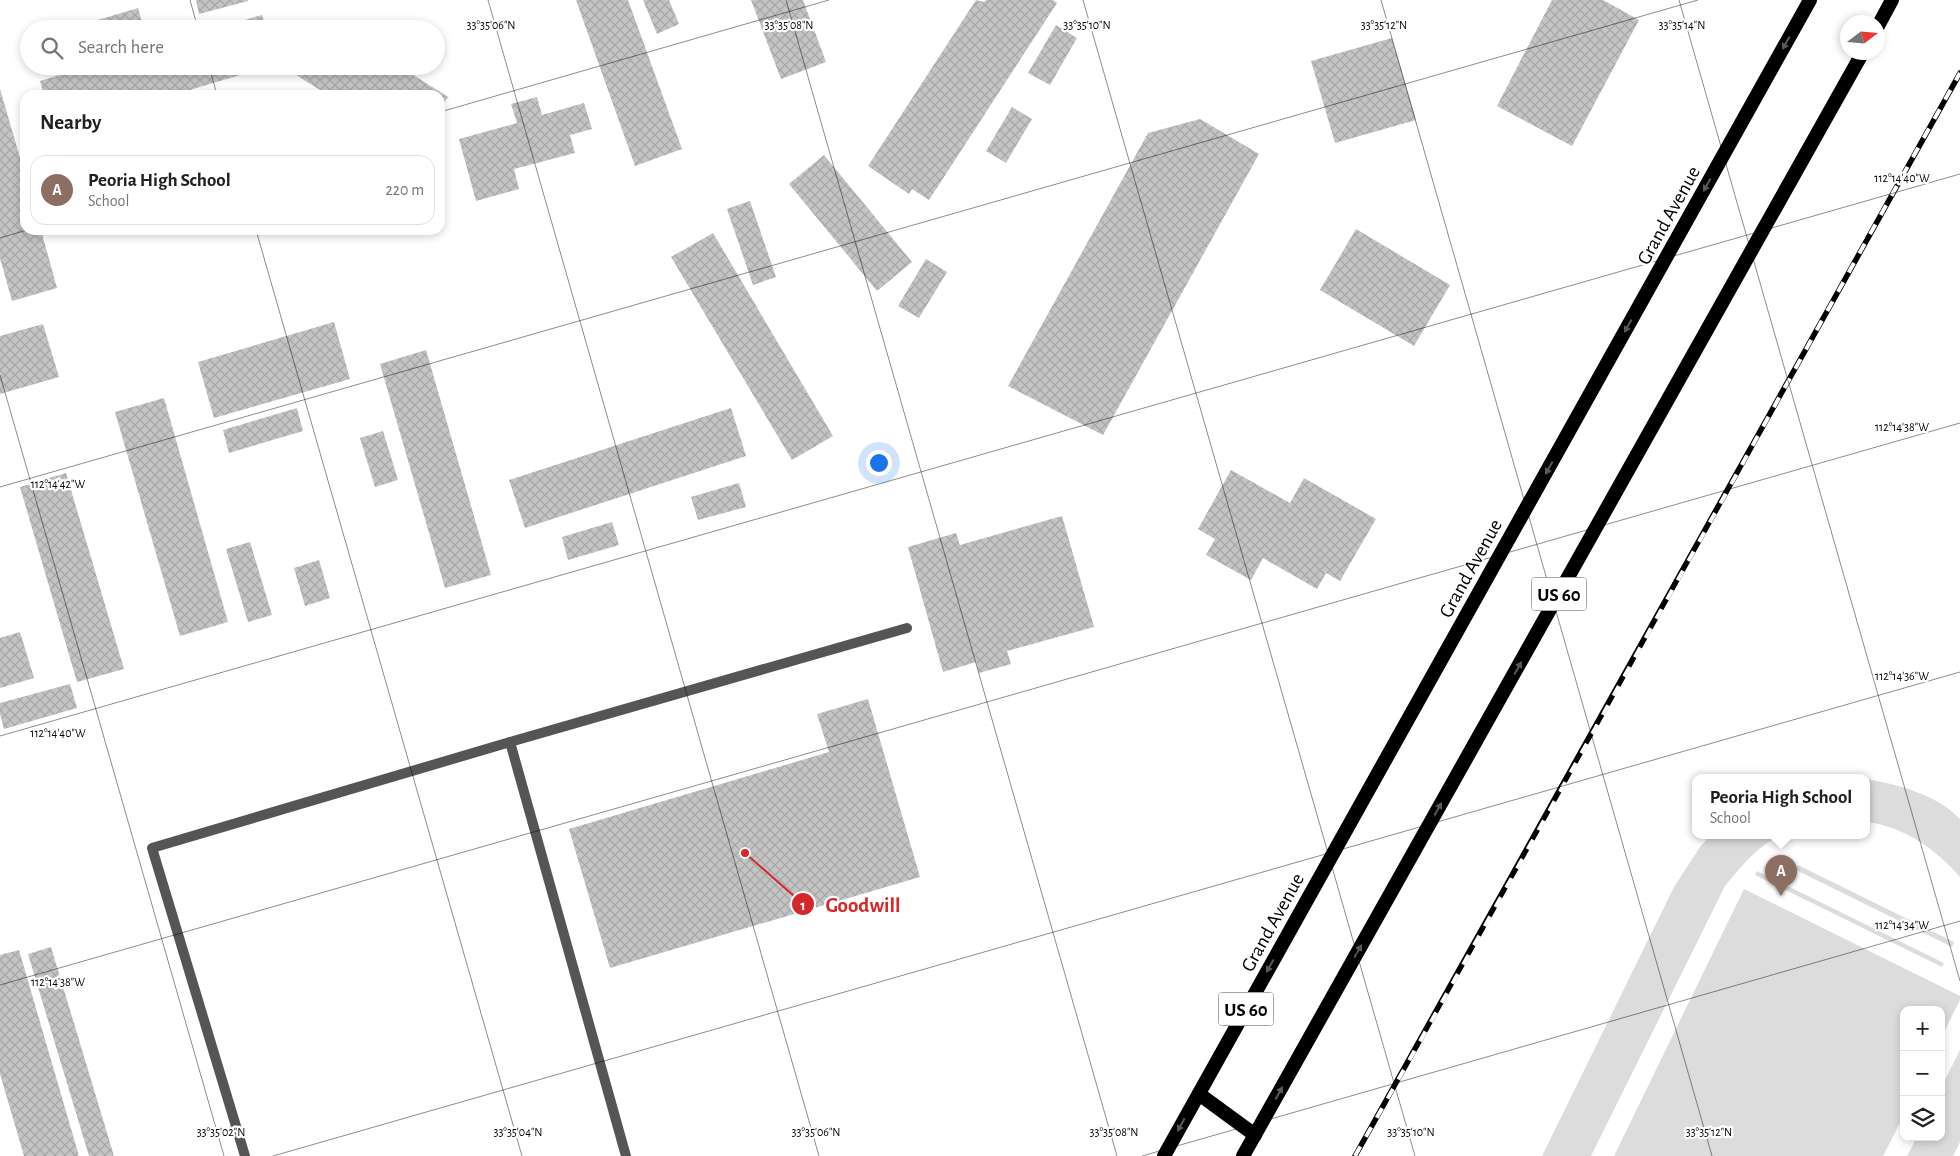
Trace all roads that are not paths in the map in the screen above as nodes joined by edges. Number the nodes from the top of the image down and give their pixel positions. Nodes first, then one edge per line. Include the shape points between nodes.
1 (1810, 0) edge
2 (1892, 0) edge
3 (1884, 15) edge
4 (1858, 60) edge
5 (907, 628) dead end
6 (510, 742) junction
7 (1199, 1094) junction
8 (1255, 1135) junction
9 (245, 1156) edge
10 (626, 1156) edge
11 (1164, 1156) edge
12 (1243, 1156) edge

1 -> 7 highway, Grand Avenue / US 60
2 - 3 highway
8 -> 4 highway, US 60
5 - 6 lane
6 - 9 lane via 152,848
6 - 10 lane
7 - 8 highway
7 -> 11 highway, Grand Avenue / US 60
8 - 12 highway, US 60

